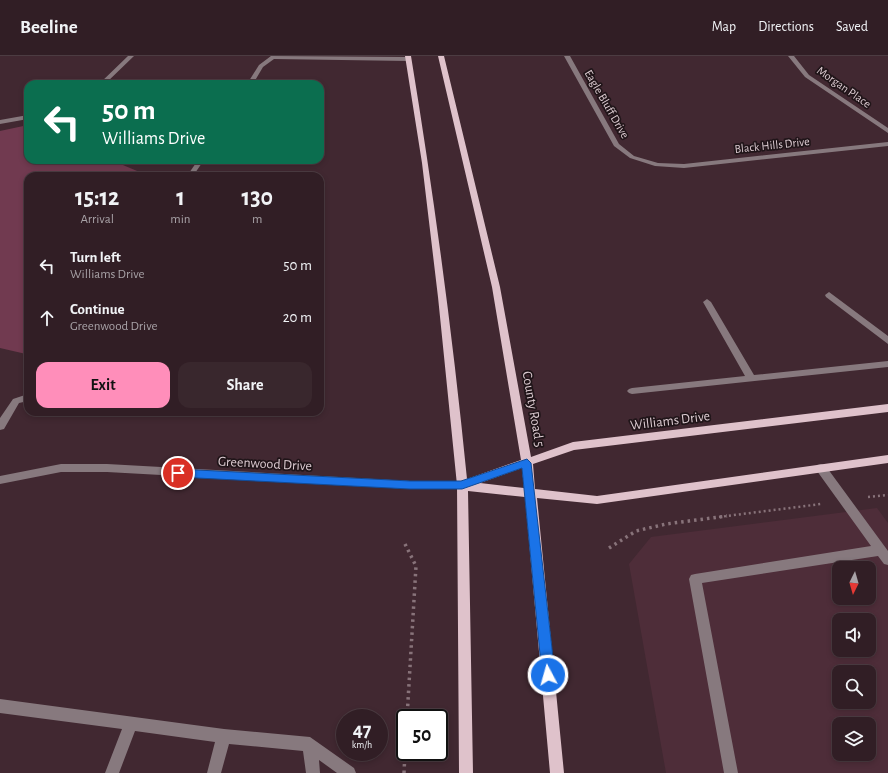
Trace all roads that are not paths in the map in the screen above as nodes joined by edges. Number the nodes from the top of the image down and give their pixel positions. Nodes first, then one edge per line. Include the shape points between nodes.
1 (131, 56) edge
2 (441, 56) edge
3 (567, 56) edge
4 (791, 56) edge
5 (380, 57) edge
6 (408, 58) edge
7 (106, 80) edge
8 (252, 80) edge
9 (24, 118) edge
10 (0, 122) edge
11 (888, 131) edge
12 (888, 144) edge
13 (658, 165) joint
14 (829, 295) dead end
15 (707, 302) dead end
16 (888, 340) edge
17 (888, 364) edge
18 (750, 378) junction
19 (632, 391) dead end
20 (24, 398) edge
21 (888, 408) edge
22 (0, 426) edge
23 (888, 460) edge
24 (527, 463) junction
25 (821, 468) junction
26 (0, 480) edge
27 (462, 485) junction
28 (530, 493) junction
29 (884, 555) edge
30 (0, 706) edge
31 (131, 724) junction
32 (224, 736) junction
33 (310, 744) junction
34 (112, 773) edge
35 (214, 773) edge
36 (313, 773) edge
37 (350, 773) edge
38 (466, 773) edge
39 (556, 773) edge
40 (731, 773) edge

1 - 7 street
2 - 24 main road, County Road 5 via 496,287
3 - 13 street, Eagle Bluff Drive via 616,145 632,157
4 - 11 street, Morgan Place via 807,76
5 - 6 street
5 - 8 street via 273,57 261,66
6 - 27 main road via 425,163 442,297
9 - 10 street
12 - 13 street, Black Hills Drive via 684,166
14 - 16 street
15 - 18 street
17 - 18 street
18 - 19 street
20 - 22 street via 16,400
21 - 24 main road, Williams Drive via 573,446
23 - 25 main road
24 - 27 main road, Williams Drive
24 - 28 main road, County Road 5
25 - 28 main road via 597,500
25 - 29 street
26 - 27 street, Greenwood Drive via 61,468 107,468 410,485
27 - 28 main road, Greenwood Drive
27 - 38 main road
28 - 39 main road, County Road 5
29 - 40 street via 695,579
30 - 31 street
31 - 32 street
31 - 34 street
32 - 33 street
32 - 35 street
33 - 36 street
33 - 37 street

